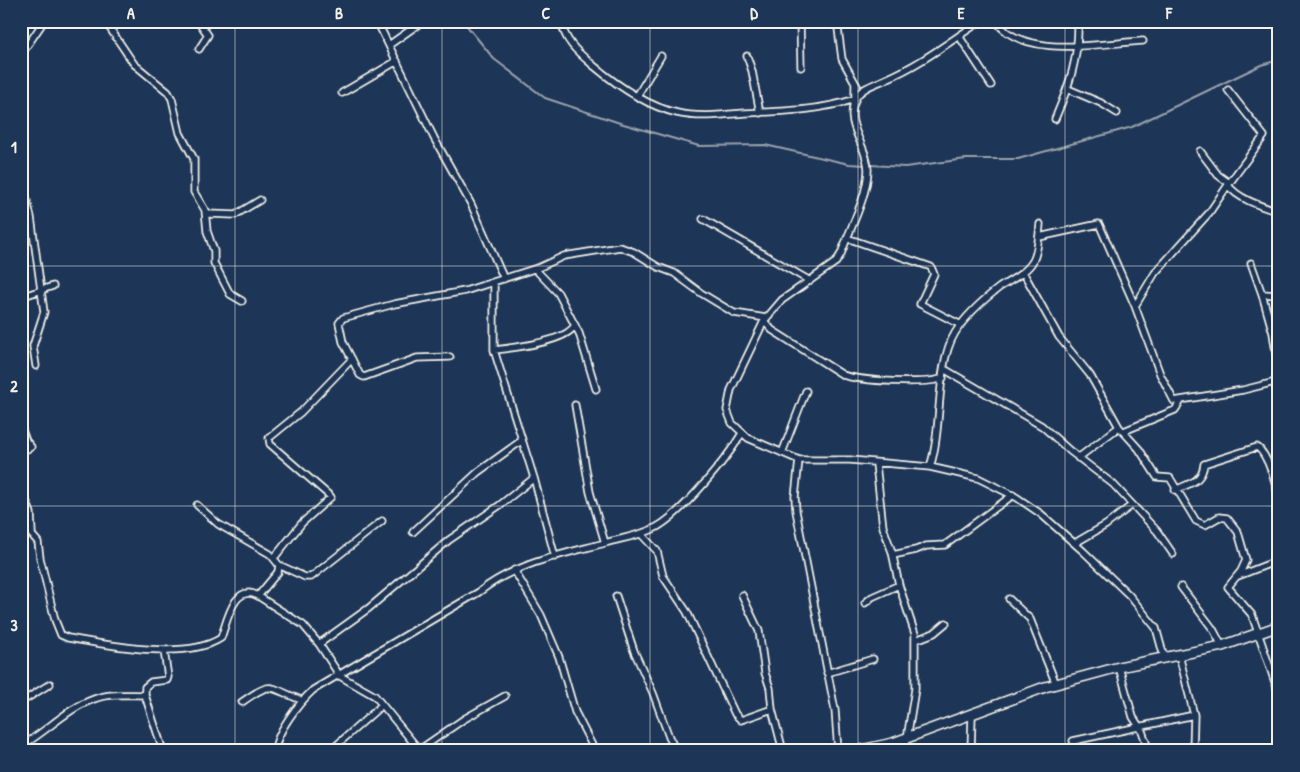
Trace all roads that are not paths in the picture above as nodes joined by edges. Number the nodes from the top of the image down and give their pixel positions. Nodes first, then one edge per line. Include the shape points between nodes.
1 (44, 21) edge
2 (105, 21) edge
3 (198, 21) edge
4 (377, 21) edge
5 (423, 21) edge
6 (562, 21) edge
7 (800, 21) edge
8 (837, 21) edge
9 (996, 21) edge
10 (1078, 21) edge
11 (977, 22) edge
12 (959, 36) junction
13 (1143, 41) dead end
14 (390, 45) junction
15 (1078, 48) junction
16 (199, 49) dead end
17 (21, 55) edge
18 (661, 56) dead end
19 (747, 56) dead end
20 (397, 61) junction
21 (802, 67) dead end
22 (855, 85) junction
23 (991, 85) dead end
24 (1068, 89) junction
25 (1228, 90) dead end
26 (862, 91) junction
27 (342, 93) dead end
28 (637, 96) junction
29 (855, 99) junction
30 (760, 112) junction
31 (1117, 113) dead end
32 (1055, 119) dead end
33 (1200, 151) dead end
34 (21, 177) edge
35 (1228, 184) junction
36 (260, 200) dead end
37 (205, 210) junction
38 (1279, 212) edge
39 (703, 219) dead end
40 (1040, 224) dead end
41 (1039, 237) junction
42 (847, 238) junction
43 (1251, 263) dead end
44 (535, 268) junction
45 (1023, 272) junction
46 (504, 278) junction
47 (810, 280) junction
48 (494, 282) junction
49 (53, 286) dead end
50 (41, 292) junction
51 (1262, 294) junction
52 (1279, 295) edge
53 (21, 297) edge
54 (242, 301) dead end
55 (1135, 306) junction
56 (765, 320) junction
57 (575, 325) junction
58 (961, 325) junction
59 (494, 350) junction
60 (450, 357) dead end
61 (352, 359) junction
62 (36, 366) dead end
63 (944, 369) junction
64 (1279, 373) edge
65 (943, 378) junction
66 (1279, 381) edge
67 (596, 390) dead end
68 (806, 391) dead end
69 (1181, 401) junction
70 (575, 405) dead end
71 (21, 427) edge
72 (1122, 429) junction
73 (742, 433) junction
74 (521, 441) junction
75 (21, 452) edge
76 (782, 453) junction
77 (1078, 458) junction
78 (800, 460) junction
79 (876, 464) junction
80 (930, 468) junction
81 (534, 478) junction
82 (21, 488) edge
83 (1175, 490) junction
84 (1013, 495) junction
85 (1279, 500) edge
86 (197, 505) dead end
87 (1132, 505) junction
88 (382, 521) dead end
89 (21, 528) edge
90 (413, 532) dead end
91 (32, 534) junction
92 (641, 534) junction
93 (605, 543) junction
94 (1075, 543) junction
95 (1174, 554) dead end
96 (893, 555) junction
97 (555, 557) junction
98 (274, 558) junction
99 (1279, 560) edge
100 (279, 564) junction
101 (514, 570) junction
102 (1236, 577) junction
103 (899, 586) junction
104 (1181, 588) dead end
105 (742, 595) dead end
106 (258, 596) junction
107 (616, 596) dead end
108 (1009, 599) dead end
109 (865, 603) dead end
110 (946, 622) dead end
111 (1279, 626) edge
112 (1257, 632) junction
113 (916, 640) junction
114 (319, 644) junction
115 (1222, 646) junction
116 (164, 651) junction
117 (1179, 655) junction
118 (1164, 657) junction
119 (872, 659) dead end
120 (1119, 667) junction
121 (827, 673) junction
122 (340, 676) junction
123 (50, 684) dead end
124 (1056, 684) junction
125 (1279, 694) edge
126 (145, 695) junction
127 (505, 696) dead end
128 (301, 700) junction
129 (21, 702) edge
130 (242, 702) dead end
131 (382, 705) junction
132 (772, 709) junction
133 (972, 715) junction
134 (1194, 715) junction
135 (1137, 726) junction
136 (906, 737) junction
137 (1073, 742) dead end
138 (21, 746) edge
139 (420, 750) edge
140 (163, 751) edge
141 (275, 751) edge
142 (330, 751) edge
143 (595, 751) edge
144 (676, 751) edge
145 (783, 751) edge
146 (838, 751) edge
147 (856, 751) edge
148 (905, 751) edge
149 (971, 751) edge
150 (1150, 751) edge
151 (1193, 751) edge

1 - 17 street
2 - 37 street via 134,64 172,99 180,133 194,159 194,192
3 - 16 street via 208,35
4 - 14 street
5 - 14 street
6 - 28 street via 569,41 578,52
7 - 21 street
8 - 22 street via 842,59
9 - 15 street via 1018,40
10 - 15 street
11 - 12 street
12 - 23 street
12 - 26 street via 906,70
13 - 15 street
14 - 20 street
15 - 24 street
18 - 28 street
19 - 30 street
20 - 27 street
20 - 46 street via 434,138 471,204
22 - 26 street
22 - 29 street
24 - 31 street
24 - 32 street
25 - 35 street via 1264,136
26 - 29 street
28 - 30 street via 655,106 684,114
29 - 30 street via 828,106
29 - 42 street via 853,125 868,172
33 - 35 street
34 - 50 street via 32,217
35 - 38 street via 1236,192
35 - 55 street via 1210,213 1155,274
36 - 37 street via 235,215 209,214
37 - 54 street via 214,263 230,294
39 - 47 street
40 - 41 street
41 - 45 street via 1033,261
41 - 55 street via 1099,224
42 - 47 street via 836,262
42 - 58 street via 931,267 934,274 920,304
43 - 51 street
44 - 46 street
44 - 56 street via 571,255 626,248 674,273 722,307
44 - 57 street via 558,292
45 - 58 street via 981,303
45 - 72 street via 1059,337 1090,375
46 - 48 street
47 - 56 street via 782,300
48 - 59 street
48 - 61 street via 343,318 339,323
49 - 50 street
50 - 53 street
50 - 62 street via 44,312 33,346
51 - 52 street
51 - 64 street via 1273,333
55 - 69 street via 1170,396
56 - 65 street via 772,330 843,375 855,379 936,382
56 - 73 street via 727,403 730,419
57 - 59 street via 566,333 534,344
57 - 67 street via 582,338
58 - 63 street via 954,335
59 - 74 street
60 - 61 street via 417,358 364,377 360,376
61 - 98 street via 301,412 269,438 270,444 331,496 302,523
63 - 65 street
63 - 77 street via 1042,426
65 - 80 street via 937,439
66 - 69 street
68 - 76 street
69 - 72 street via 1176,410
70 - 93 street via 590,492
71 - 75 street via 31,447
72 - 77 street
72 - 83 street via 1157,477 1170,478
73 - 76 street
73 - 92 street via 714,472 674,514 656,528
74 - 81 street
74 - 90 street via 478,472
76 - 78 street
77 - 87 street via 1113,484
78 - 79 street via 850,460
78 - 121 street via 796,511
79 - 80 street
79 - 96 street via 882,524
80 - 84 street via 978,478
81 - 97 street
81 - 114 street
82 - 91 street via 32,513
83 - 85 street via 1198,480 1203,474 1204,464 1257,447 1263,450 1270,465
83 - 102 street via 1200,524 1205,525 1223,516 1234,526 1246,560
84 - 94 street
84 - 96 street via 945,545 926,546
86 - 98 street via 218,524
87 - 94 street
87 - 95 street via 1158,531
88 - 100 street via 310,577
89 - 91 street
91 - 116 street via 38,542 61,635 115,647
92 - 93 street
92 - 132 street via 657,551 663,576 687,612 736,714 741,720
93 - 97 street
94 - 118 street via 1149,617 1156,628
96 - 103 street
97 - 101 street
98 - 100 street
99 - 102 street
100 - 106 street via 278,572
101 - 122 street
101 - 143 street via 541,615 559,657 573,706
102 - 112 street via 1228,586 1252,615
103 - 109 street
103 - 113 street
104 - 115 street
105 - 132 street via 759,631
106 - 114 street via 303,625
106 - 116 street via 243,593 235,600 222,638
107 - 144 street via 634,651
108 - 124 street via 1030,619
110 - 113 street via 934,633
111 - 112 street
112 - 115 street
112 - 125 street
113 - 136 street via 915,689
114 - 122 street
115 - 117 street
116 - 126 street via 167,680 151,682
117 - 118 street
117 - 134 street
118 - 120 street
119 - 121 street
120 - 124 street
120 - 135 street
121 - 146 street via 835,710
122 - 128 street
122 - 131 street via 371,694
123 - 129 street
124 - 133 street
126 - 138 street via 94,699 59,718
126 - 140 street
127 - 139 street via 464,719
128 - 130 street via 269,687 262,688
128 - 141 street via 277,740
131 - 139 street
131 - 142 street
132 - 145 street
133 - 136 street
133 - 149 street
134 - 135 street
134 - 151 street
135 - 137 street
135 - 150 street via 1142,730
136 - 147 street
136 - 148 street

